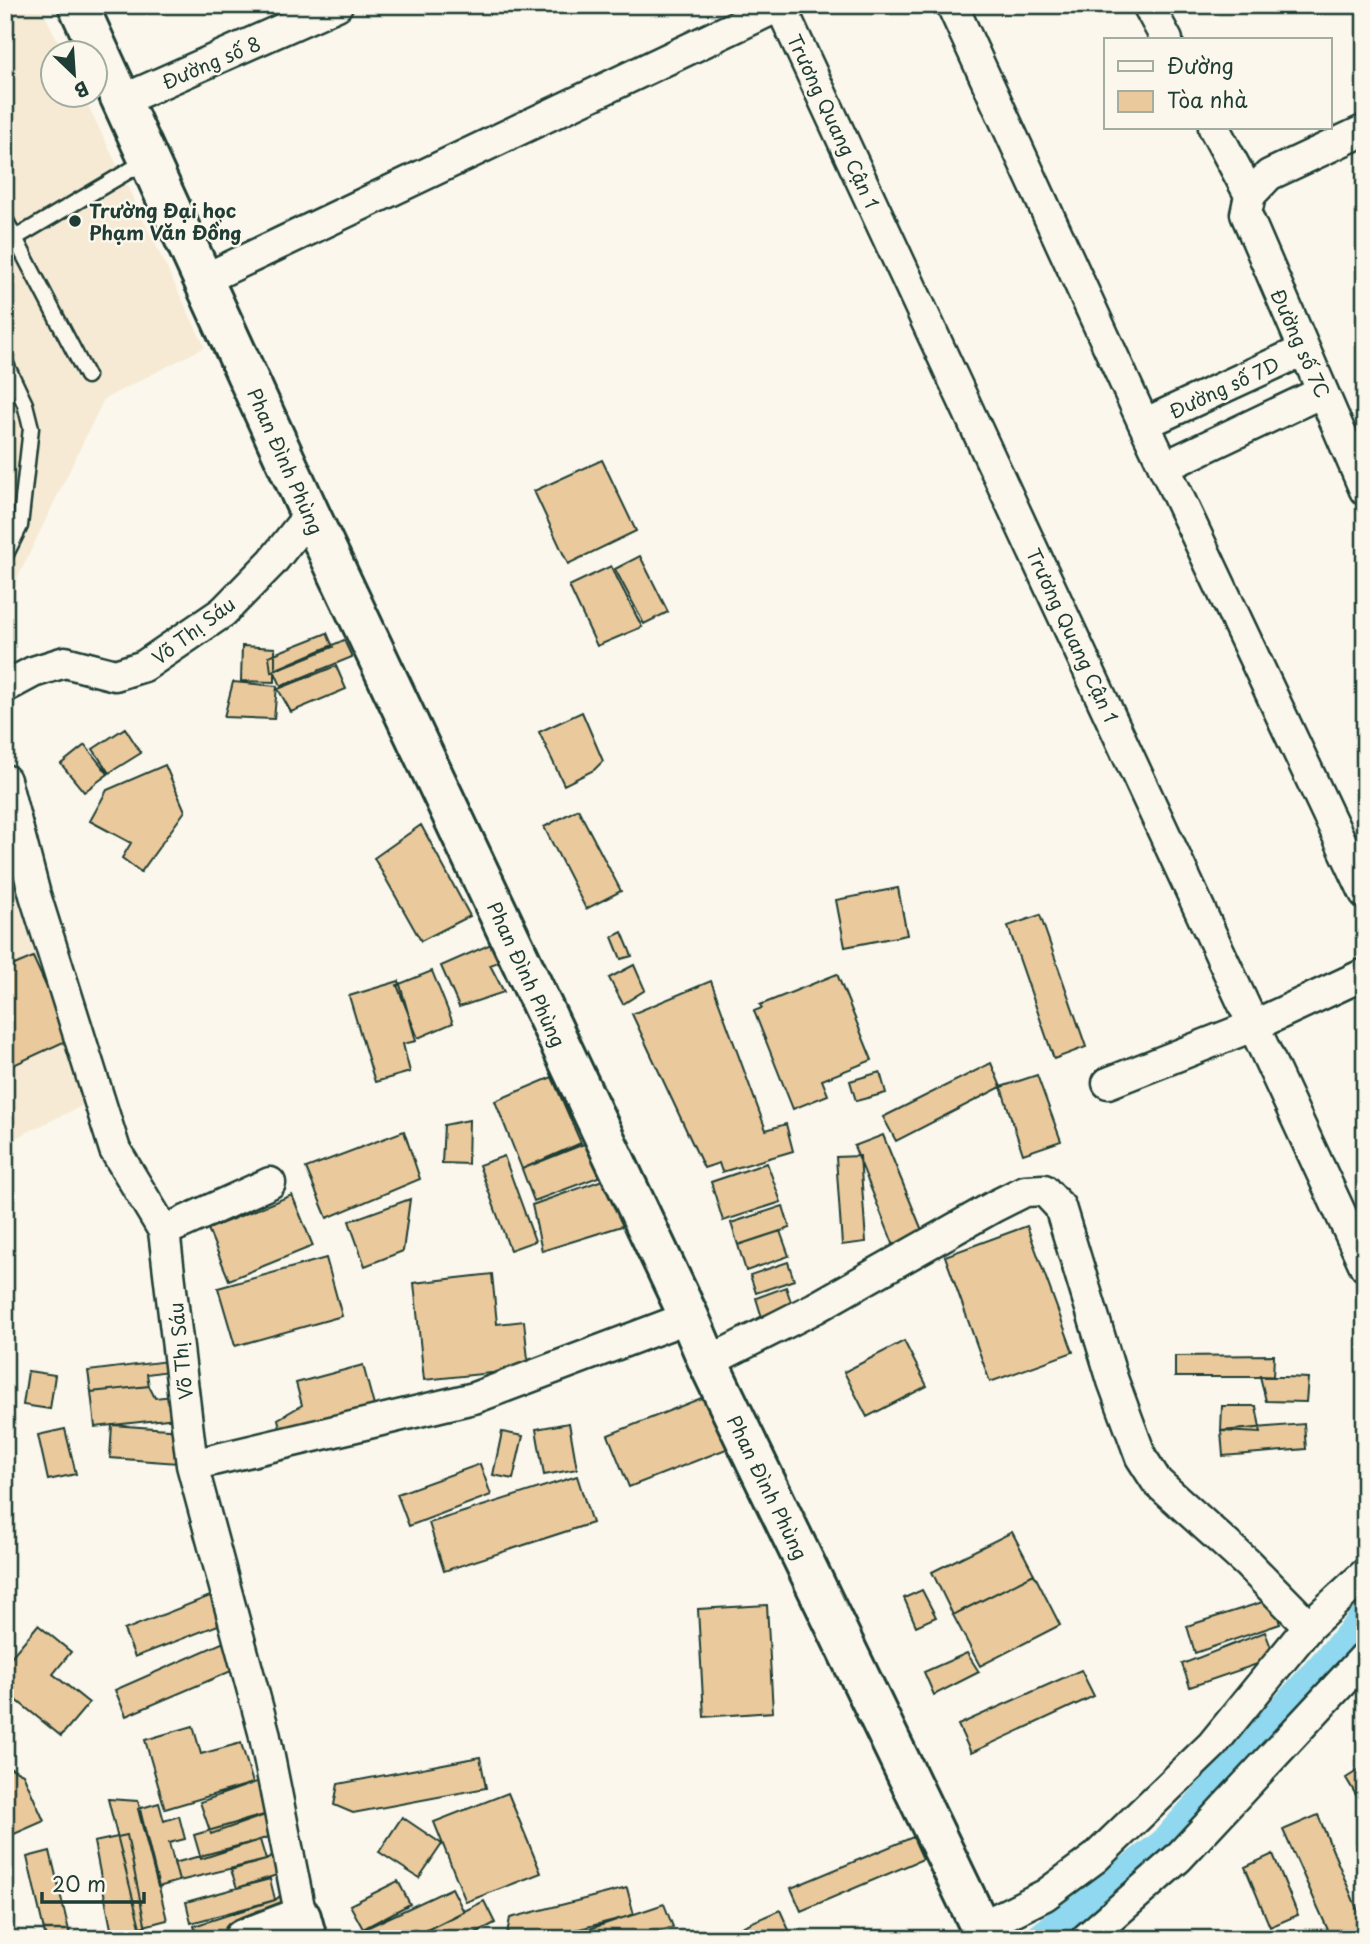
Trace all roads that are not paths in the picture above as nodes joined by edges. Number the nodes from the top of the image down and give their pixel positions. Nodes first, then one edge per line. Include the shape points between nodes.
1 (78, 5) edge
2 (337, 5) edge
3 (780, 5) edge
4 (952, 5) edge
5 (1148, 5) edge
6 (1166, 38) edge
7 (124, 100) junction
8 (1215, 130) edge
9 (1365, 130) edge
10 (150, 159) junction
11 (1250, 195) junction
12 (5, 219) edge
13 (9, 242) edge
14 (205, 279) junction
15 (1304, 350) junction
16 (5, 362) edge
17 (87, 376) dead end
18 (1322, 392) junction
19 (1144, 424) junction
20 (1164, 467) junction
21 (1365, 490) edge
22 (310, 514) junction
23 (5, 556) edge
24 (5, 687) edge
25 (5, 780) edge
26 (1365, 893) edge
27 (1365, 974) edge
28 (1255, 1025) junction
29 (1108, 1083) dead end
30 (270, 1183) dead end
31 (164, 1231) junction
32 (1365, 1266) edge
33 (690, 1317) junction
34 (708, 1362) junction
35 (192, 1465) junction
36 (1365, 1574) edge
37 (1309, 1626) junction
38 (1365, 1657) edge
39 (304, 1928) edge
40 (984, 1933) edge
41 (243, 1939) edge
42 (1086, 1939) edge

1 - 7 street, Phan Đình Phùng
2 - 7 street, Đường số 8
3 - 14 street
3 - 28 street, Trương Quang Cận 1
4 - 19 street
5 - 6 street
7 - 10 street, Phan Đình Phùng
8 - 11 street
9 - 11 street via 1269,175
10 - 13 lane
10 - 14 street, Phan Đình Phùng
11 - 15 street, Đường số 7C via 1246,214
12 - 13 lane
13 - 17 lane
14 - 22 street, Phan Đình Phùng
15 - 18 street, Đường số 7C
15 - 19 street, Đường số 7D
16 - 23 lane via 32,428 20,526
18 - 20 street
18 - 21 street, Đường số 7C
19 - 20 street
20 - 26 street
22 - 24 street, Võ Thị Sáu via 223,612 144,666 115,675 65,662
22 - 33 street, Phan Đình Phùng
25 - 31 street, Võ Thị Sáu via 35,895 115,1150
27 - 28 street
28 - 29 street
28 - 32 street, Trương Quang Cận 1
30 - 31 street
31 - 35 street, Võ Thị Sáu
33 - 34 street, Phan Đình Phùng
33 - 35 street via 474,1398
34 - 37 street via 1024,1191 1044,1190 1060,1207 1141,1457 1157,1482
34 - 40 street, Phan Đình Phùng
35 - 39 street, Võ Thị Sáu via 264,1732
36 - 37 street
37 - 40 street via 1212,1745 1095,1858
38 - 42 street via 1178,1858
39 - 41 street

